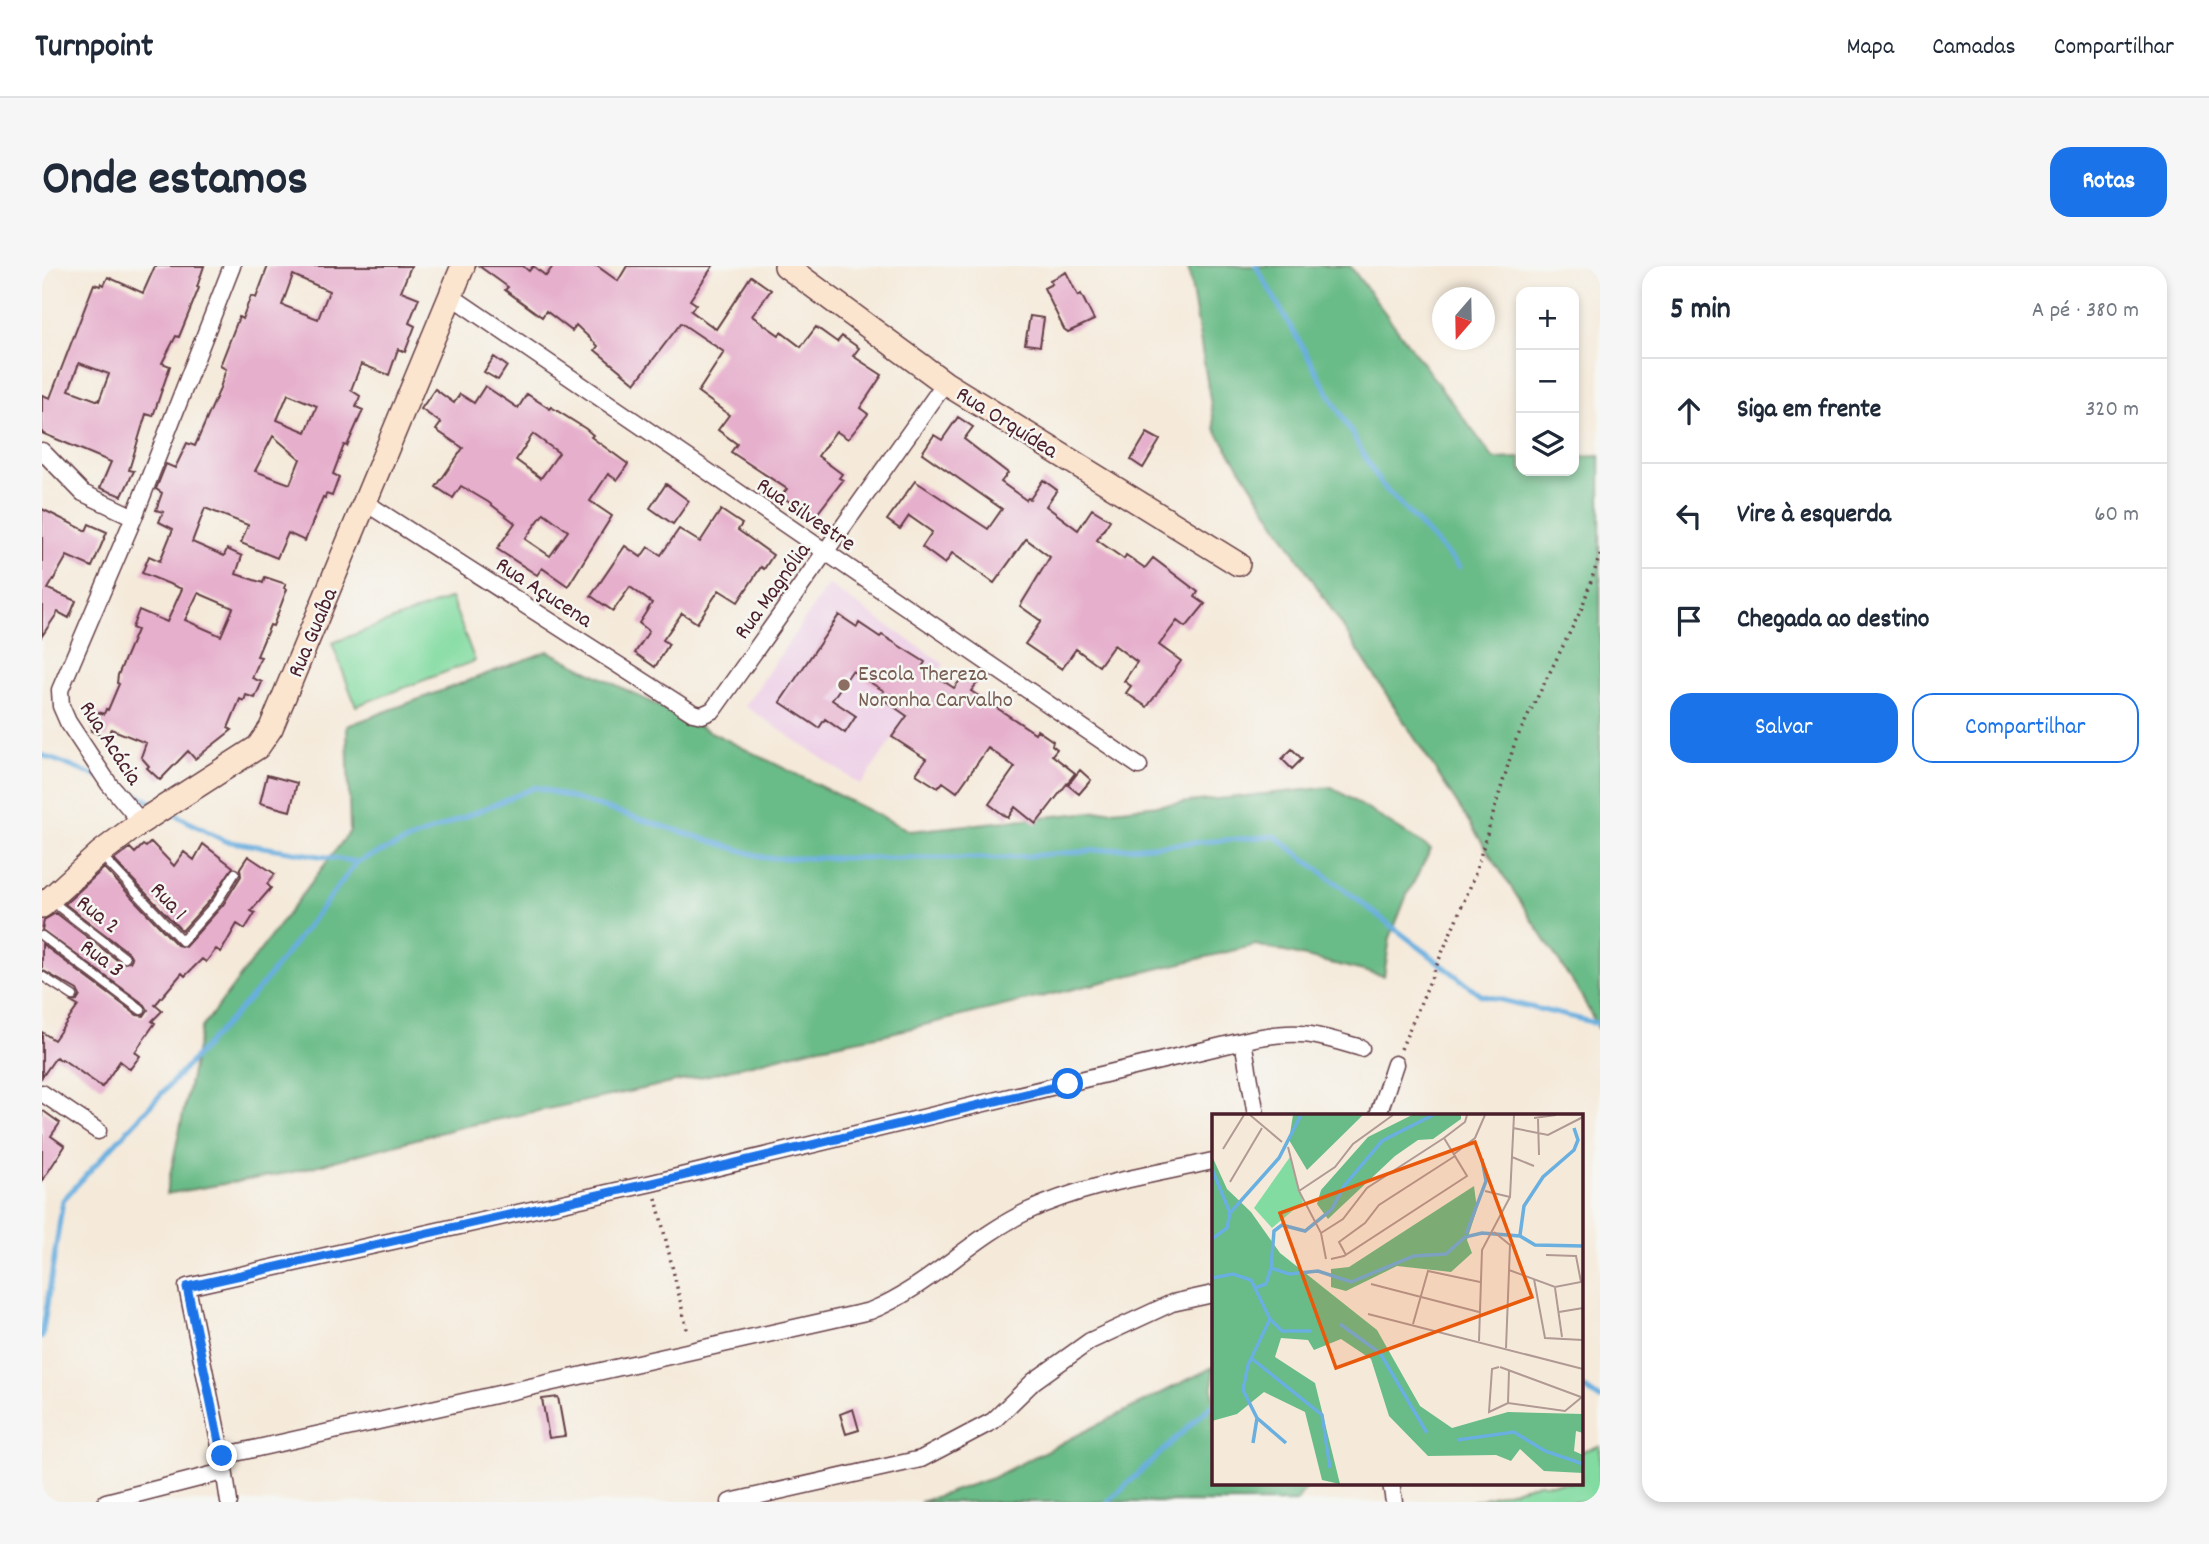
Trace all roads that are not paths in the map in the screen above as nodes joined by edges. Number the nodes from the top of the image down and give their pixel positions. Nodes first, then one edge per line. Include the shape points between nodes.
1 (232, 266) edge
2 (463, 266) edge
3 (786, 266) edge
4 (451, 296) junction
5 (946, 383) junction
6 (42, 451) edge
7 (366, 503) junction
8 (134, 517) junction
9 (825, 553) junction
10 (1238, 564) dead end
11 (702, 715) joint
12 (1139, 766) dead end
13 (141, 822) junction
14 (100, 853) junction
15 (235, 873) dead end
16 (45, 903) edge
17 (42, 936) edge
18 (125, 958) dead end
19 (42, 976) edge
20 (73, 996) dead end
21 (141, 1010) dead end
22 (1243, 1041) junction
23 (1361, 1048) dead end
24 (1395, 1064) road end
25 (42, 1093) edge
26 (1256, 1114) edge
27 (1378, 1114) edge
28 (98, 1131) dead end
29 (1212, 1161) edge
30 (1212, 1294) edge
31 (223, 1464) junction
32 (1391, 1484) edge
33 (106, 1502) edge
34 (229, 1502) edge
35 (730, 1502) edge
36 (1394, 1502) edge

1 - 8 street, Rua Acácia
2 - 4 street, Rua Guaíba
3 - 5 street, Rua Orquídea
4 - 7 street, Rua Guaíba
4 - 9 street, Rua Silvestre
5 - 9 street, Rua Magnólia
5 - 10 street, Rua Orquídea
6 - 8 street via 83,493
7 - 11 street, Rua Açucena
7 - 13 street, Rua Guaíba via 271,728 258,747
8 - 13 street, Rua Acácia via 60,690 68,722
9 - 11 street, Rua Magnólia via 713,710
9 - 12 street, Rua Silvestre
13 - 14 street, Rua Guaíba
14 - 15 lane, Rua 1 via 182,941
14 - 16 street, Rua Guaíba
16 - 18 lane, Rua 2
17 - 21 lane, Rua 3
19 - 20 lane
22 - 23 street via 1297,1032
22 - 26 street
22 - 31 street via 652,1183 187,1287
24 - 27 street
25 - 28 street
29 - 31 street via 1087,1190 1028,1211 922,1283 870,1311 692,1349
30 - 35 street via 1172,1303 1090,1341 1034,1381 993,1421 921,1459
31 - 33 street
31 - 34 street
32 - 36 street

